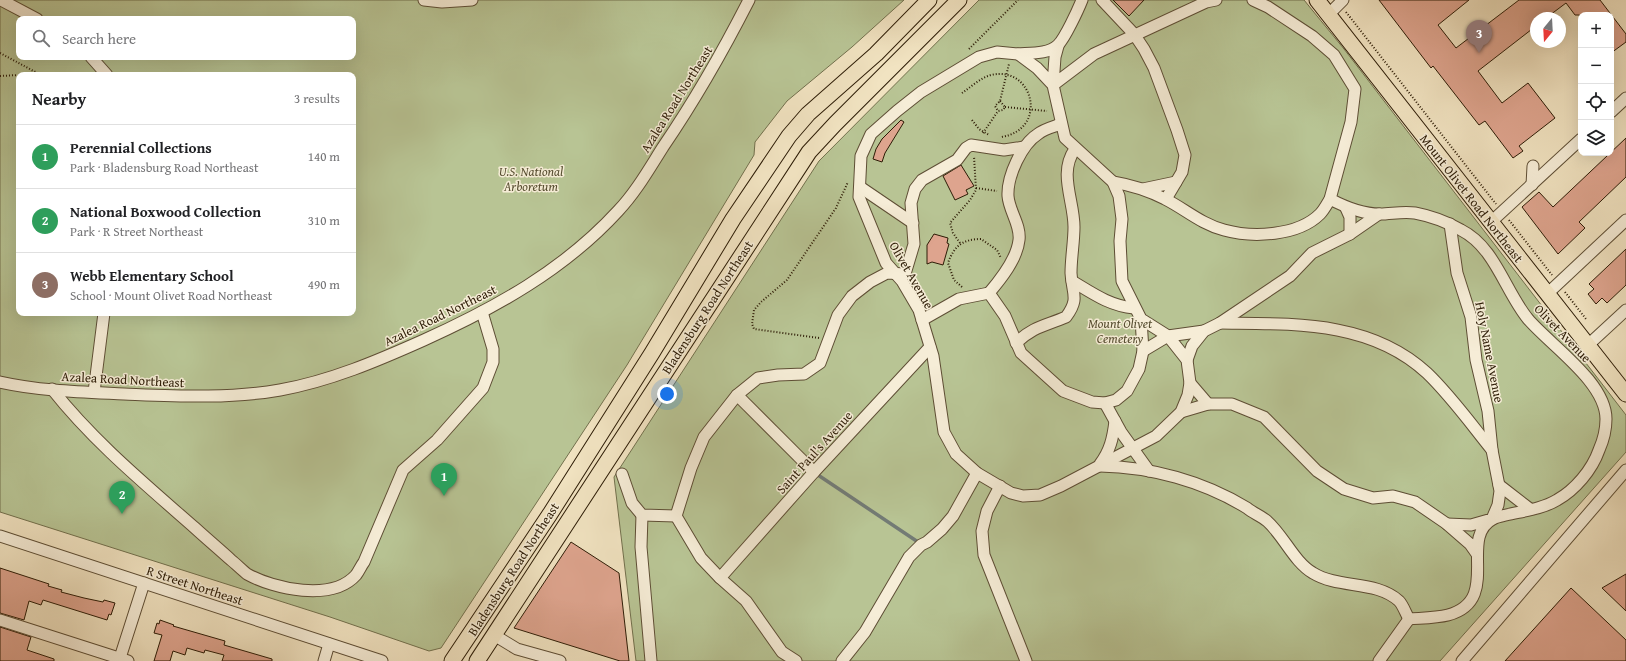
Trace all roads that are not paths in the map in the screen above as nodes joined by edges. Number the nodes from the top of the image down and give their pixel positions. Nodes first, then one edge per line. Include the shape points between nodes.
1 (1, 0) edge
2 (424, 0) edge
3 (472, 0) edge
4 (749, 0) edge
5 (929, 0) edge
6 (959, 0) edge
7 (1082, 0) edge
8 (1102, 0) edge
9 (1216, 0) edge
10 (1253, 0) edge
11 (1318, 0) edge
12 (1337, 6) edge
13 (31, 16) edge
14 (1134, 34) junction
15 (1058, 46) junction
16 (1016, 54) junction
17 (94, 60) edge
18 (104, 72) edge
19 (1053, 85) junction
20 (1626, 98) edge
21 (1614, 109) edge
22 (1060, 118) junction
23 (1578, 143) edge
24 (1024, 147) junction
25 (1075, 149) junction
26 (1533, 166) dead end
27 (1113, 182) junction
28 (1176, 182) junction
29 (1532, 184) junction
30 (860, 187) junction
31 (1143, 189) junction
32 (1166, 199) junction
33 (1330, 199) junction
34 (1346, 208) junction
35 (1379, 214) junction
36 (1626, 220) edge
37 (1491, 222) junction
38 (914, 223) junction
39 (1450, 224) junction
40 (1350, 234) junction
41 (895, 274) junction
42 (1072, 281) junction
43 (988, 293) junction
44 (1547, 294) junction
45 (1096, 296) junction
46 (1075, 302) junction
47 (1134, 308) junction
48 (1626, 310) edge
49 (482, 312) junction
50 (104, 316) edge
51 (1141, 319) junction
52 (922, 320) junction
53 (1220, 323) junction
54 (1204, 331) junction
55 (1168, 336) junction
56 (1016, 343) junction
57 (1587, 346) junction
58 (930, 347) junction
59 (1143, 351) junction
60 (1187, 360) junction
61 (0, 382) edge
62 (1190, 383) junction
63 (52, 389) junction
64 (94, 392) junction
65 (1626, 394) edge
66 (737, 395) junction
67 (1105, 403) junction
68 (1208, 404) junction
69 (1181, 412) junction
70 (1115, 421) junction
71 (1132, 449) junction
72 (1492, 450) junction
73 (1098, 466) junction
74 (1626, 470) edge
75 (1149, 471) junction
76 (814, 472) junction
77 (977, 473) junction
78 (622, 474) dead end
79 (1499, 485) junction
80 (1000, 486) junction
81 (1530, 509) junction
82 (550, 514) junction
83 (642, 515) junction
84 (676, 516) junction
85 (1492, 519) junction
86 (566, 524) junction
87 (1447, 524) junction
88 (0, 536) edge
89 (1477, 554) junction
90 (720, 578) junction
91 (144, 583) junction
92 (1409, 619) junction
93 (0, 620) edge
94 (494, 635) junction
95 (329, 644) junction
96 (365, 658) edge
97 (122, 660) edge
98 (324, 661) edge
99 (382, 661) edge
100 (452, 661) edge
101 (477, 661) edge
102 (560, 661) edge
103 (651, 661) edge
104 (796, 661) edge
105 (842, 661) edge
106 (1026, 661) edge
107 (1379, 661) edge
108 (1462, 661) edge

1 - 13 street
2 - 3 street
4 - 49 street, Azalea Road Northeast via 698,93 637,187 619,210 593,237 562,262
5 - 82 main road, Bladensburg Road Northeast via 876,54 808,114 789,136 733,219
6 - 86 main road, Bladensburg Road Northeast via 809,152
7 - 15 street
8 - 14 street
9 - 14 street
10 - 33 street via 1312,36 1334,55 1355,89 1352,122
11 - 12 main road, Mount Olivet Road Northeast
12 - 37 main road, Mount Olivet Road Northeast
14 - 19 street via 1094,54
14 - 28 street via 1154,68 1185,154 1182,172
15 - 16 street, Olivet Avenue via 1047,51
15 - 19 street
16 - 19 street via 1037,68
16 - 30 street, Olivet Avenue via 997,52 979,57 921,92 871,134 862,156
17 - 18 street
19 - 22 street
20 - 21 street
22 - 24 street via 1038,133
22 - 25 street via 1065,138
23 - 29 street
24 - 38 street via 1004,150 973,145 966,148 957,160 922,180 915,189 911,203
24 - 43 street via 1008,192 1020,239 1016,252
25 - 27 street
25 - 42 street via 1066,175 1074,225
26 - 29 street
27 - 31 street
27 - 47 street via 1119,196 1122,219 1122,280
28 - 31 street
28 - 32 street
29 - 37 street
30 - 38 street
30 - 41 street, Olivet Avenue via 859,197 869,223 886,263
31 - 32 street
32 - 33 street via 1194,218 1224,230 1257,234 1286,232 1305,225 1320,214
33 - 34 street, Olivet Avenue
34 - 35 street, Olivet Avenue
34 - 40 street via 1350,217
35 - 39 street, Olivet Avenue via 1414,213
35 - 40 street
36 - 44 street
37 - 44 main road, Mount Olivet Road Northeast
38 - 41 street via 912,257 905,274
39 - 72 street, Holy Name Avenue via 1457,273 1471,317 1476,360 1488,411
39 - 81 street, Olivet Avenue via 1477,241 1528,318 1585,376 1601,399 1606,418 1596,460 1570,491 1556,501
40 - 53 street via 1312,253 1290,276
41 - 52 street, Olivet Avenue via 919,310
41 - 66 street via 887,273 852,296 838,315 820,363 804,374 778,374 758,378
42 - 45 street
42 - 46 street
43 - 52 street via 959,299
43 - 56 street via 1000,306
44 - 57 main road, Mount Olivet Road Northeast
45 - 46 street
45 - 47 street via 1123,307
46 - 56 street via 1066,317 1027,332
47 - 51 street
48 - 57 street
49 - 63 street via 493,349 493,362 483,388 437,440 403,470 364,562 355,575 342,584 326,590 285,588 246,573 73,416
49 - 64 street, Azalea Road Northeast via 396,353 341,374 296,387 261,393 205,396
50 - 64 street
51 - 55 street
51 - 59 street
52 - 58 street, Olivet Avenue
53 - 54 street
53 - 72 street via 1317,326 1357,334 1386,345 1409,358 1428,374
54 - 55 street
54 - 60 street via 1192,346
55 - 59 street
55 - 60 street
56 - 67 street via 1020,353 1063,391 1080,399
57 - 65 main road, Mount Olivet Road Northeast
58 - 76 street, Saint Paul's Avenue
58 - 77 street, Olivet Avenue via 944,432 956,454
59 - 67 street via 1139,369 1127,391 1116,400
60 - 62 street
61 - 63 street, Azalea Road Northeast
62 - 68 street
62 - 69 street
63 - 64 street, Azalea Road Northeast
66 - 76 street
66 - 84 street via 704,437
67 - 70 street
68 - 69 street
68 - 87 street via 1232,404 1264,417 1317,471 1344,489 1374,498 1394,496 1415,502
69 - 71 street, Olivet Avenue via 1156,436
70 - 71 street
70 - 73 street via 1112,443
71 - 73 street, Olivet Avenue
71 - 75 street
72 - 79 street, Holy Name Avenue
73 - 75 street via 1121,466
73 - 80 street, Olivet Avenue via 1040,495 1023,496
74 - 108 street
75 - 92 street via 1198,484 1236,502 1267,521 1312,573 1332,582 1386,592 1400,602
76 - 90 street, Saint Paul's Avenue
77 - 80 street, Olivet Avenue
77 - 105 street via 953,516 942,529 909,557 865,632
78 - 83 street via 632,503
79 - 81 street
79 - 85 street, Holy Name Avenue via 1498,505
80 - 106 street via 985,518 982,531 984,555
81 - 85 street, Olivet Avenue
82 - 86 main road
82 - 100 main road, Bladensburg Road Northeast
83 - 84 street
83 - 103 street
84 - 90 street via 701,558
85 - 87 street, Olivet Avenue via 1471,526
85 - 89 street via 1481,531 1477,541
86 - 94 main road, Bladensburg Road Northeast
87 - 89 street via 1470,544
88 - 91 street, R Street Northeast
89 - 92 street via 1478,575 1471,600 1448,615
90 - 104 street via 746,601 782,652
91 - 95 street, R Street Northeast
91 - 97 street
92 - 107 street
93 - 97 street
94 - 101 main road, Bladensburg Road Northeast
94 - 102 street via 517,649
95 - 96 street, R Street Northeast
95 - 98 street
96 - 99 street, R Street Northeast

